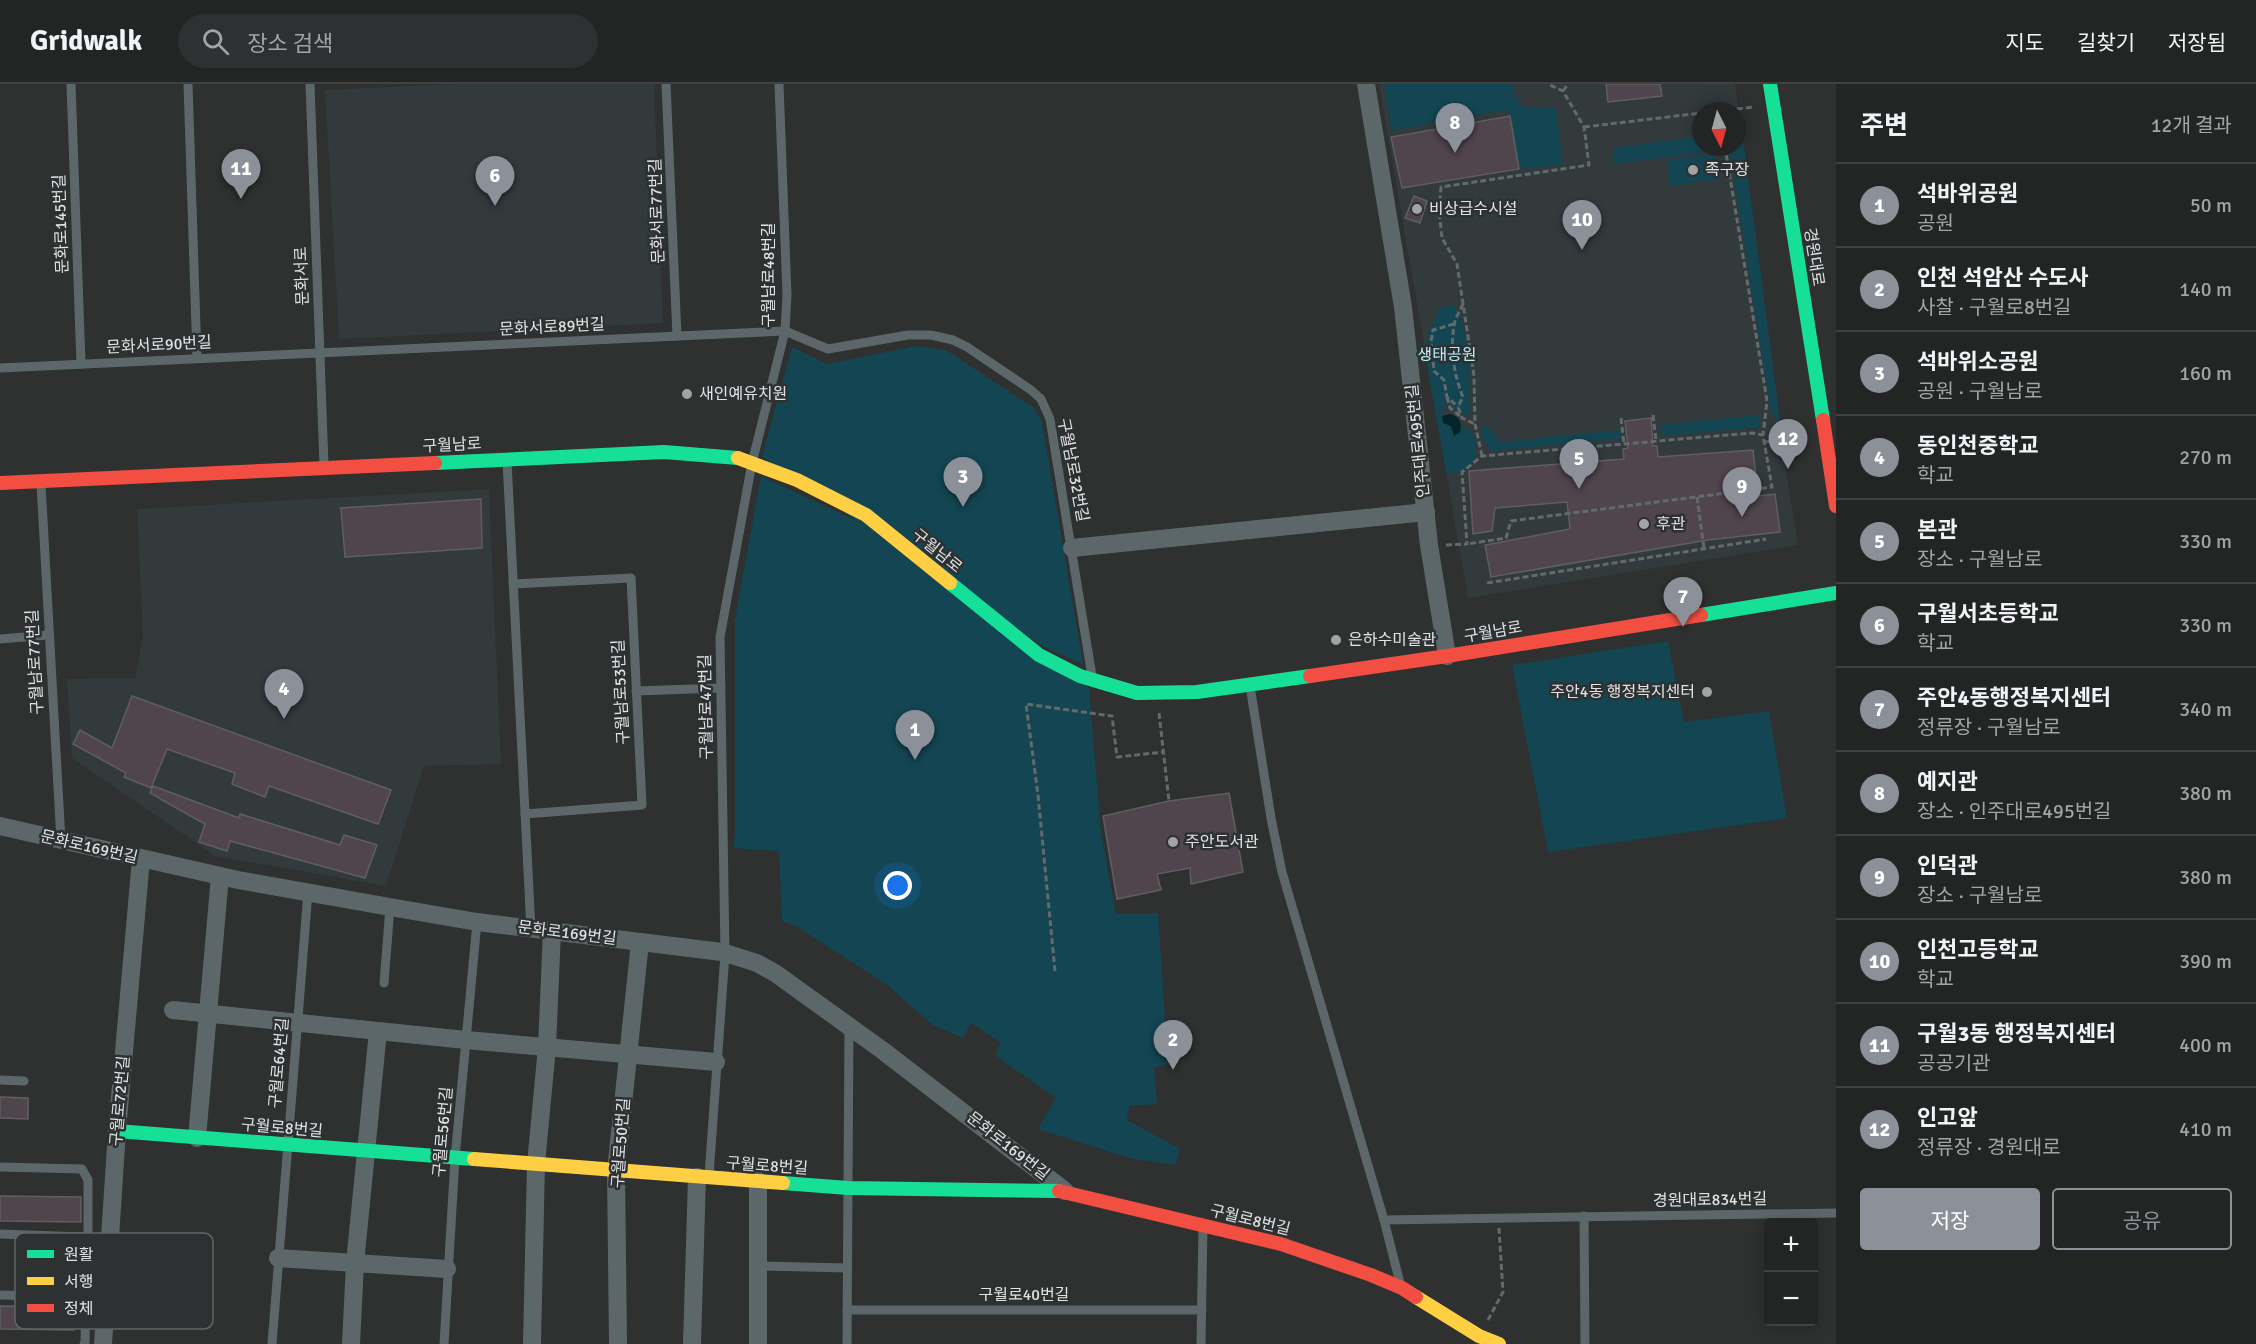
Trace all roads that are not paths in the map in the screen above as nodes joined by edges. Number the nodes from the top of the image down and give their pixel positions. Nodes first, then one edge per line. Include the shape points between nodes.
1 (71, 84) edge
2 (188, 84) edge
3 (310, 84) edge
4 (666, 84) edge
5 (779, 84) edge
6 (1366, 84) edge
7 (1770, 84) edge
8 (785, 331) junction
9 (677, 336) junction
10 (320, 353) junction
11 (197, 358) junction
12 (81, 364) junction
13 (0, 368) edge
14 (507, 459) junction
15 (752, 463) junction
16 (324, 468) junction
17 (41, 481) junction
18 (0, 483) edge
19 (1836, 506) edge
20 (1426, 512) junction
21 (1072, 548) junction
22 (513, 584) junction
23 (1836, 593) edge
24 (48, 635) junction
25 (0, 639) edge
26 (1447, 656) junction
27 (1093, 680) junction
28 (1249, 684) junction
29 (721, 688) junction
30 (636, 691) junction
31 (525, 814) junction
32 (0, 826) edge
33 (60, 841) junction
34 (141, 859) junction
35 (220, 876) junction
36 (308, 892) junction
37 (390, 907) junction
38 (477, 922) junction
39 (531, 929) junction
40 (552, 931) junction
41 (640, 942) junction
42 (725, 954) junction
43 (384, 983) dead end
44 (173, 1010) dead end
45 (207, 1013) junction
46 (297, 1022) junction
47 (849, 1026) junction
48 (378, 1031) junction
49 (466, 1040) junction
50 (547, 1047) junction
51 (628, 1053) junction
52 (716, 1062) junction
53 (0, 1080) edge
54 (24, 1081) dead end
55 (117, 1131) junction
56 (197, 1138) junction
57 (288, 1145) junction
58 (366, 1151) junction
59 (455, 1158) junction
60 (536, 1164) junction
61 (0, 1167) edge
62 (616, 1171) junction
63 (703, 1177) junction
64 (758, 1181) junction
65 (848, 1188) junction
66 (1065, 1191) junction
67 (1836, 1213) edge
68 (1584, 1216) junction
69 (1384, 1220) junction
70 (1204, 1225) junction
71 (88, 1233) edge
72 (110, 1233) edge
73 (0, 1234) edge
74 (15, 1235) edge
75 (278, 1258) junction
76 (355, 1263) junction
77 (758, 1266) junction
78 (847, 1268) junction
79 (447, 1269) junction
80 (1402, 1288) junction
81 (0, 1295) edge
82 (15, 1295) edge
83 (847, 1310) junction
84 (1202, 1310) junction
85 (85, 1329) edge
86 (104, 1329) edge
87 (84, 1344) edge
88 (103, 1344) edge
89 (272, 1344) edge
90 (351, 1344) edge
91 (444, 1344) edge
92 (532, 1344) edge
93 (618, 1344) edge
94 (692, 1344) edge
95 (758, 1344) edge
96 (847, 1344) edge
97 (1201, 1344) edge
98 (1499, 1344) edge
99 (1585, 1344) edge

1 - 12 lane, 문화로145번길
2 - 11 lane
3 - 10 lane, 문화서로
4 - 9 lane, 문화서로77번길
5 - 8 lane, 구월남로48번길
6 - 20 street, 인주대로495번길 via 1403,307
7 - 19 street, 경원대로
8 - 9 lane, 문화서로89번길
8 - 15 lane, 구월남로48번길
8 - 21 lane, 구월남로32번길 via 828,349 909,335 953,340 1030,390 1041,399 1050,419
9 - 10 lane, 문화서로89번길
10 - 11 lane, 문화서로90번길
10 - 16 lane, 문화서로
11 - 12 lane, 문화서로90번길
12 - 13 lane, 문화서로90번길
14 - 15 street, 구월남로 via 664,452 737,458
14 - 16 street, 구월남로
14 - 22 lane
15 - 27 street, 구월남로 via 797,480 866,515 1039,655
15 - 29 lane, 구월남로47번길 via 723,614
16 - 17 street, 구월남로
17 - 18 street, 구월남로
17 - 24 lane, 구월남로77번길
20 - 21 street
20 - 26 street, 인주대로495번길
21 - 27 lane, 구월남로32번길
22 - 30 lane, 구월남로53번길 via 631,578
22 - 31 lane
23 - 26 street, 구월남로
24 - 25 lane
24 - 33 lane, 구월남로77번길
26 - 28 street, 구월남로
27 - 28 street, 구월남로 via 1137,693 1197,692
28 - 69 lane via 1280,862
29 - 30 lane
29 - 42 lane, 구월남로47번길
30 - 31 lane, 구월남로53번길 via 642,806
31 - 39 lane
32 - 33 street, 문화로169번길
33 - 34 street, 문화로169번길
34 - 35 street, 문화로169번길
34 - 55 street, 구월로72번길
35 - 36 street, 문화로169번길
35 - 45 street
36 - 37 street, 문화로169번길
36 - 46 lane, 구월로64번길
37 - 38 street, 문화로169번길
37 - 43 lane
38 - 39 street, 문화로169번길
38 - 49 lane, 구월로56번길
39 - 40 street, 문화로169번길
40 - 41 street, 문화로169번길
40 - 50 street
41 - 42 street, 문화로169번길
41 - 51 street, 구월로50번길
42 - 47 street, 문화로169번길 via 775,972
42 - 52 lane, 구월남로47번길
44 - 45 street
45 - 46 street
45 - 56 street
46 - 48 street
46 - 57 lane, 구월로64번길
47 - 65 lane
47 - 66 street, 문화로169번길
48 - 49 street
48 - 58 street
49 - 50 street
49 - 59 lane, 구월로56번길
50 - 51 street
50 - 60 street
51 - 52 street
51 - 62 street, 구월로50번길
52 - 63 lane, 구월남로47번길
53 - 54 lane
55 - 56 street, 구월로8번길
55 - 72 street, 구월로72번길
56 - 57 street, 구월로8번길
57 - 58 street, 구월로8번길
57 - 75 lane, 구월로64번길
58 - 59 street, 구월로8번길
58 - 76 street
59 - 60 street, 구월로8번길
59 - 79 lane, 구월로56번길
60 - 62 street, 구월로8번길
60 - 92 street
61 - 71 lane via 82,1169 88,1180
62 - 63 street, 구월로8번길
62 - 93 street, 구월로50번길
63 - 64 street, 구월로8번길
63 - 94 street
64 - 65 street, 구월로8번길
64 - 77 street
65 - 66 street, 구월로8번길
65 - 78 lane
66 - 70 street, 구월로8번길
67 - 68 lane, 경원대로834번길
68 - 69 lane, 경원대로834번길
68 - 99 lane
69 - 80 lane
70 - 80 street, 구월로8번길 via 1281,1244
70 - 84 lane
73 - 74 lane
75 - 76 street
75 - 89 lane, 구월로64번길
76 - 79 street
76 - 90 street
77 - 78 lane
77 - 95 street
78 - 83 lane
79 - 91 lane, 구월로56번길
80 - 98 street, 구월로8번길 via 1479,1336
81 - 82 lane
83 - 84 lane, 구월로40번길
83 - 96 lane
84 - 97 lane
85 - 87 lane
86 - 88 street, 구월로72번길

